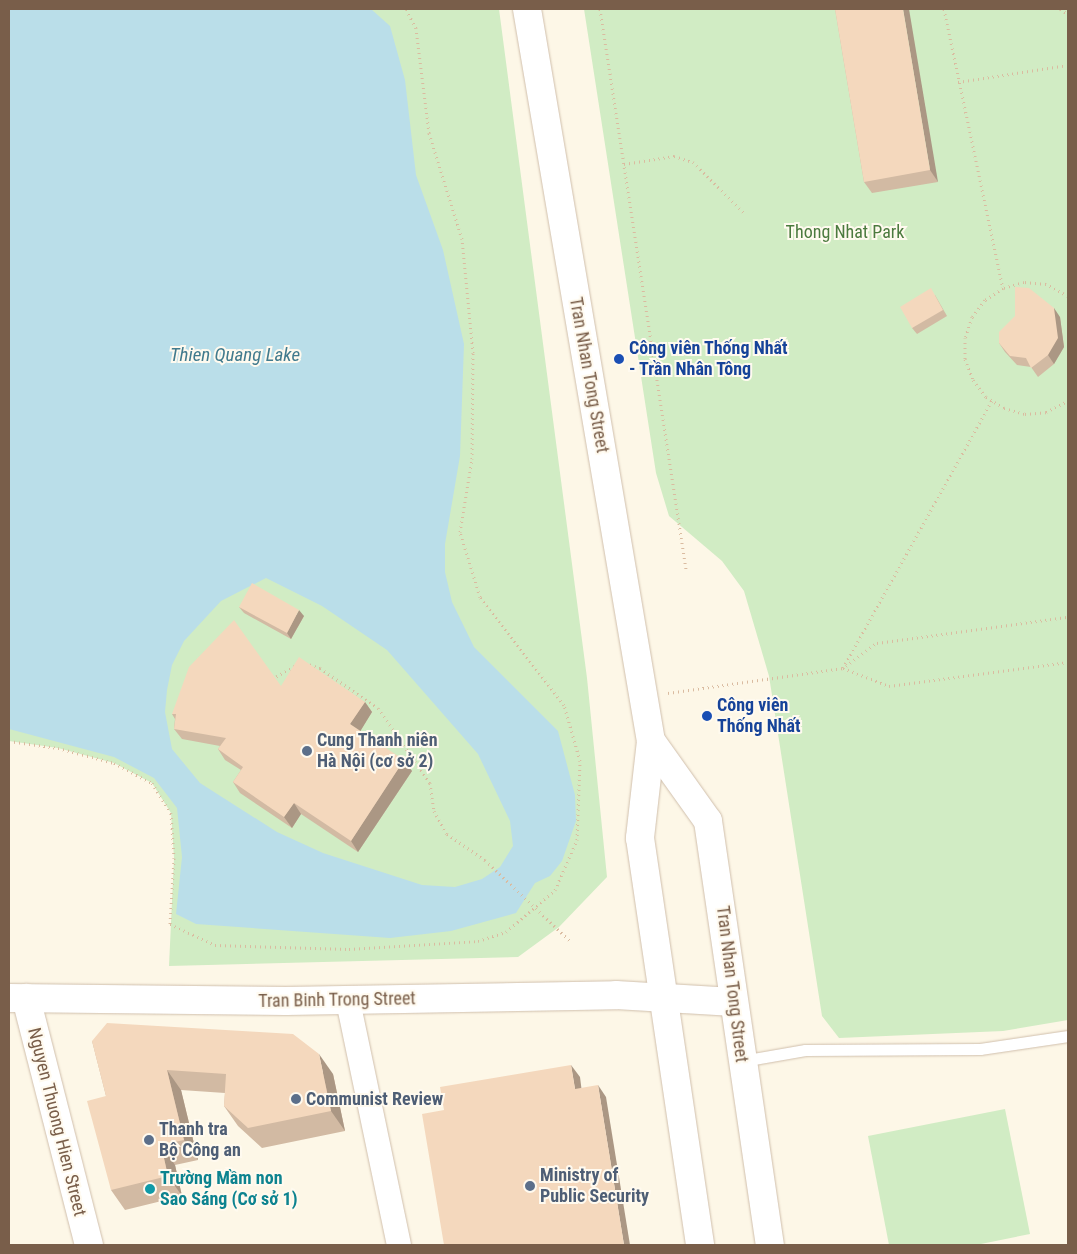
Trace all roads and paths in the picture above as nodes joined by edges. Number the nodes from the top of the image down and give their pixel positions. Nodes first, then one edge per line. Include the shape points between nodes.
1 (406, 9) edge
2 (527, 9) edge
3 (600, 9) edge
4 (944, 9) edge
5 (1060, 9) edge
6 (1068, 14) edge
7 (1068, 65) edge
8 (958, 82) junction
9 (624, 164) junction
10 (744, 213) dead end
11 (1003, 288) junction
12 (1068, 296) edge
13 (992, 400) junction
14 (1068, 401) edge
15 (686, 569) dead end
16 (1068, 617) edge
17 (1068, 662) edge
18 (843, 668) junction
19 (269, 682) edge
20 (644, 698) junction
21 (9, 741) edge
22 (651, 741) junction
23 (538, 906) junction
24 (570, 941) dead end
25 (17, 998) edge
26 (665, 999) junction
27 (348, 1001) junction
28 (734, 1002) junction
29 (1068, 1036) edge
30 (742, 1061) junction
31 (89, 1245) edge
32 (399, 1245) edge
33 (700, 1245) edge
34 (770, 1245) edge

1 - 23 path via 416,28 429,133 463,248 473,372 472,459 460,532 480,597 564,705 580,761 577,840 555,890
2 - 20 street, Tran Nhan Tong Street
3 - 9 path
4 - 8 path
5 - 6 path
7 - 8 path
8 - 11 path
9 - 10 path via 674,156 693,162
9 - 15 path
11 - 12 path via 1024,282 1046,284
11 - 13 path via 976,311 965,338 965,359 973,380
13 - 14 path via 1025,414 1046,412
13 - 18 path
16 - 18 path via 877,643
17 - 18 path via 889,686
18 - 20 path via 768,676
19 - 23 path via 292,664 308,663 378,708 430,784 434,811 447,834 485,860
20 - 22 street, Tran Nhan Tong Street
21 - 23 path via 58,748 114,763 152,783 170,813 174,858 170,924 215,945 350,950 442,947 506,932
22 - 26 street, Tran Nhan Tong Street via 640,838
22 - 28 street, Tran Nhan Tong Street via 708,821
23 - 24 path
25 - 27 street, Tran Binh Trong Street
25 - 31 street, Nguyen Thuong Hien Street
26 - 27 street, Tran Binh Trong Street via 616,995
26 - 28 street, Tran Binh Trong Street
26 - 33 street, Tran Nhan Tong Street
27 - 32 street
28 - 30 street, Tran Nhan Tong Street
29 - 30 lane via 980,1049 805,1050
30 - 34 street, Tran Nhan Tong Street

